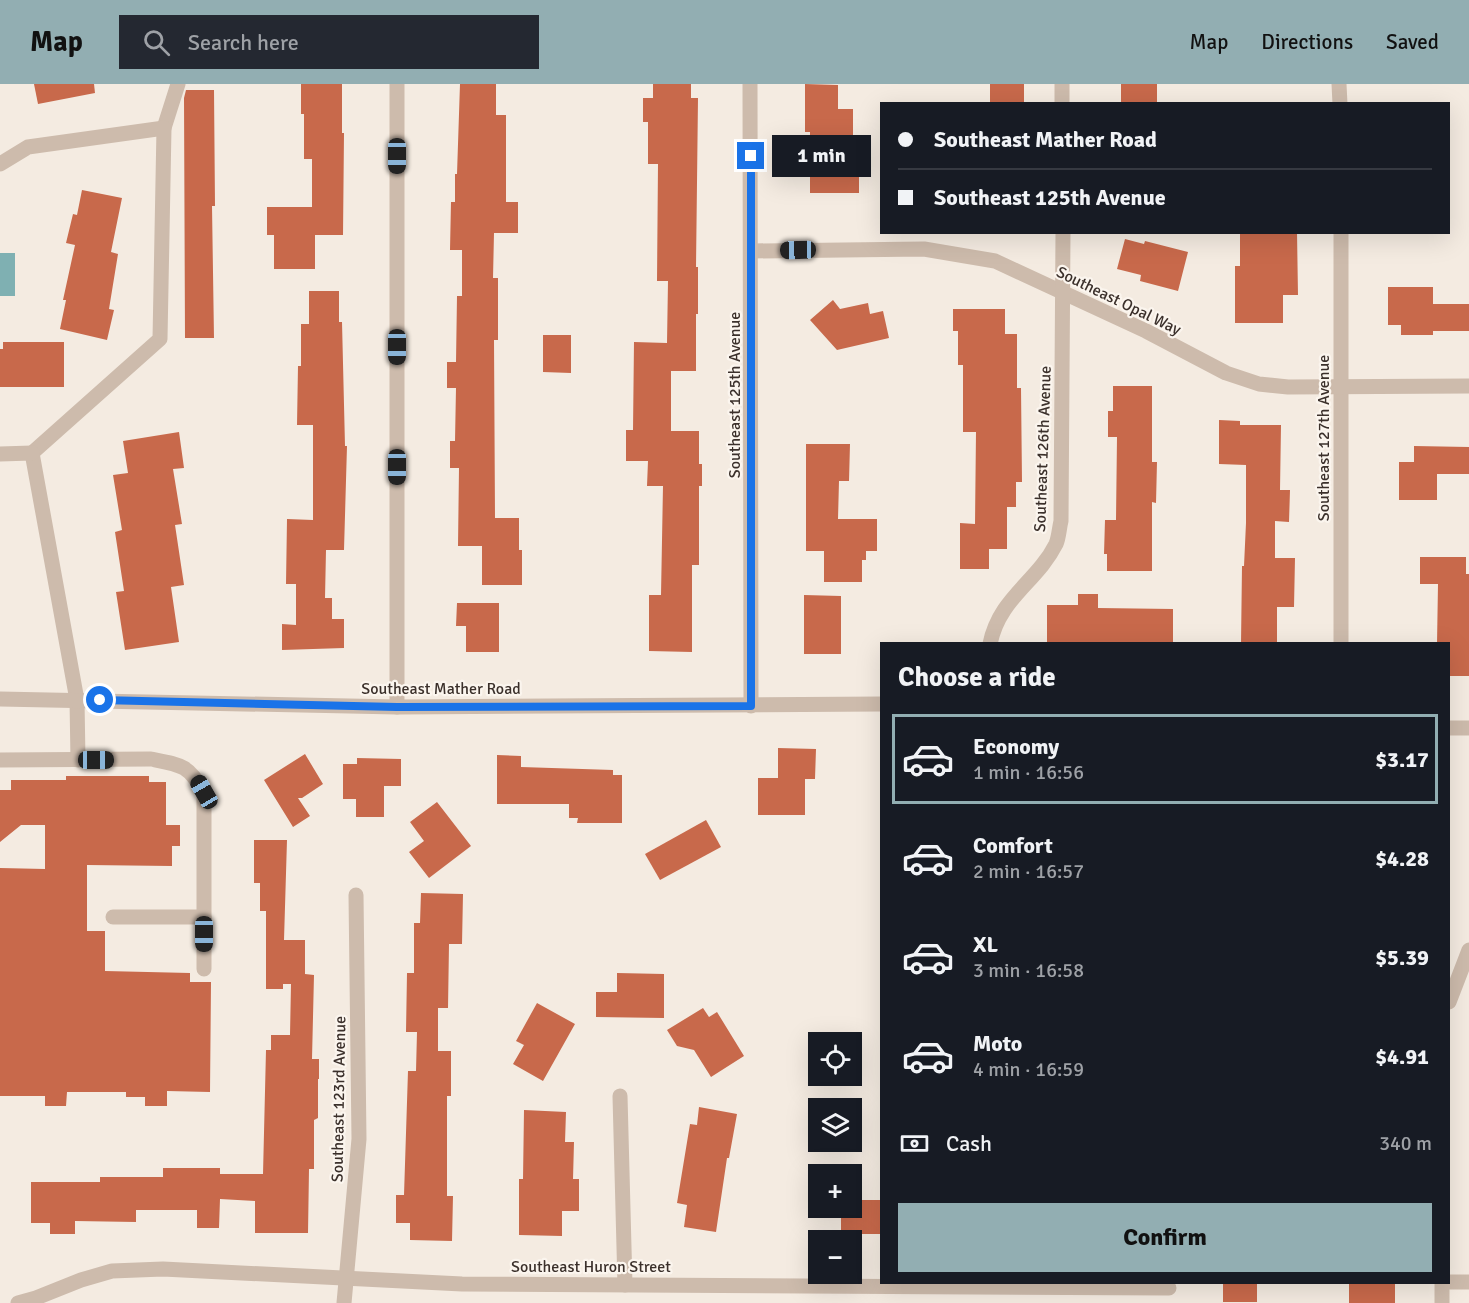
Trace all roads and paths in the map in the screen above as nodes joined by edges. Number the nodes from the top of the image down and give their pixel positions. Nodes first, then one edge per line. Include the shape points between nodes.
1 (177, 84) edge
2 (397, 84) edge
3 (750, 84) edge
4 (1062, 84) edge
5 (1339, 84) edge
6 (1062, 102) edge
7 (1340, 102) edge
8 (164, 128) junction
9 (0, 164) edge
10 (1062, 234) edge
11 (1341, 234) edge
12 (752, 251) junction
13 (1063, 291) junction
14 (1342, 386) junction
15 (1469, 386) edge
16 (0, 453) edge
17 (32, 453) junction
18 (990, 642) edge
19 (1341, 642) edge
20 (0, 699) edge
21 (77, 700) junction
22 (880, 704) edge
23 (751, 706) junction
24 (397, 707) junction
25 (1450, 728) edge
26 (1469, 728) edge
27 (0, 760) edge
28 (78, 760) junction
29 (356, 895) dead end
30 (113, 917) dead end
31 (204, 917) junction
32 (1469, 950) edge
33 (204, 969) dead end
34 (1450, 999) edge
35 (620, 1096) dead end
36 (347, 1277) junction
37 (1450, 1282) edge
38 (1469, 1282) edge
39 (1442, 1284) edge
40 (625, 1285) junction
41 (1169, 1291) edge
42 (18, 1303) edge
43 (344, 1303) edge
44 (1442, 1303) edge

1 - 8 street
2 - 24 street
3 - 12 street, Southeast 125th Avenue
4 - 6 street
5 - 7 street
8 - 9 street via 28,147
8 - 17 street via 160,339
10 - 13 street, Southeast 126th Avenue
11 - 14 street, Southeast 127th Avenue
12 - 13 street, Southeast Opal Way via 924,249 995,261
12 - 23 street, Southeast 125th Avenue
13 - 14 street, Southeast Opal Way via 1226,373 1259,384
13 - 18 street, Southeast 126th Avenue via 1061,521 1057,543 993,626
14 - 15 street, Southeast Opal Way
14 - 19 street, Southeast 127th Avenue
16 - 17 street
17 - 21 street
20 - 21 street, Southeast Mather Road
21 - 24 street, Southeast Mather Road
21 - 28 street
22 - 23 street, Southeast Mather Road
23 - 24 street, Southeast Mather Road
25 - 26 street
27 - 28 street
28 - 31 street via 151,759 174,763 193,773 204,792
29 - 36 street, Southeast 123rd Avenue via 359,1139
30 - 31 street
31 - 33 street
32 - 34 street
35 - 40 street
36 - 40 street, Southeast Huron Street via 462,1284
36 - 42 street, Southeast Huron Street via 163,1269 112,1271
36 - 43 street, Southeast 123rd Avenue
37 - 38 street
39 - 44 street
40 - 41 street, Southeast Huron Street

